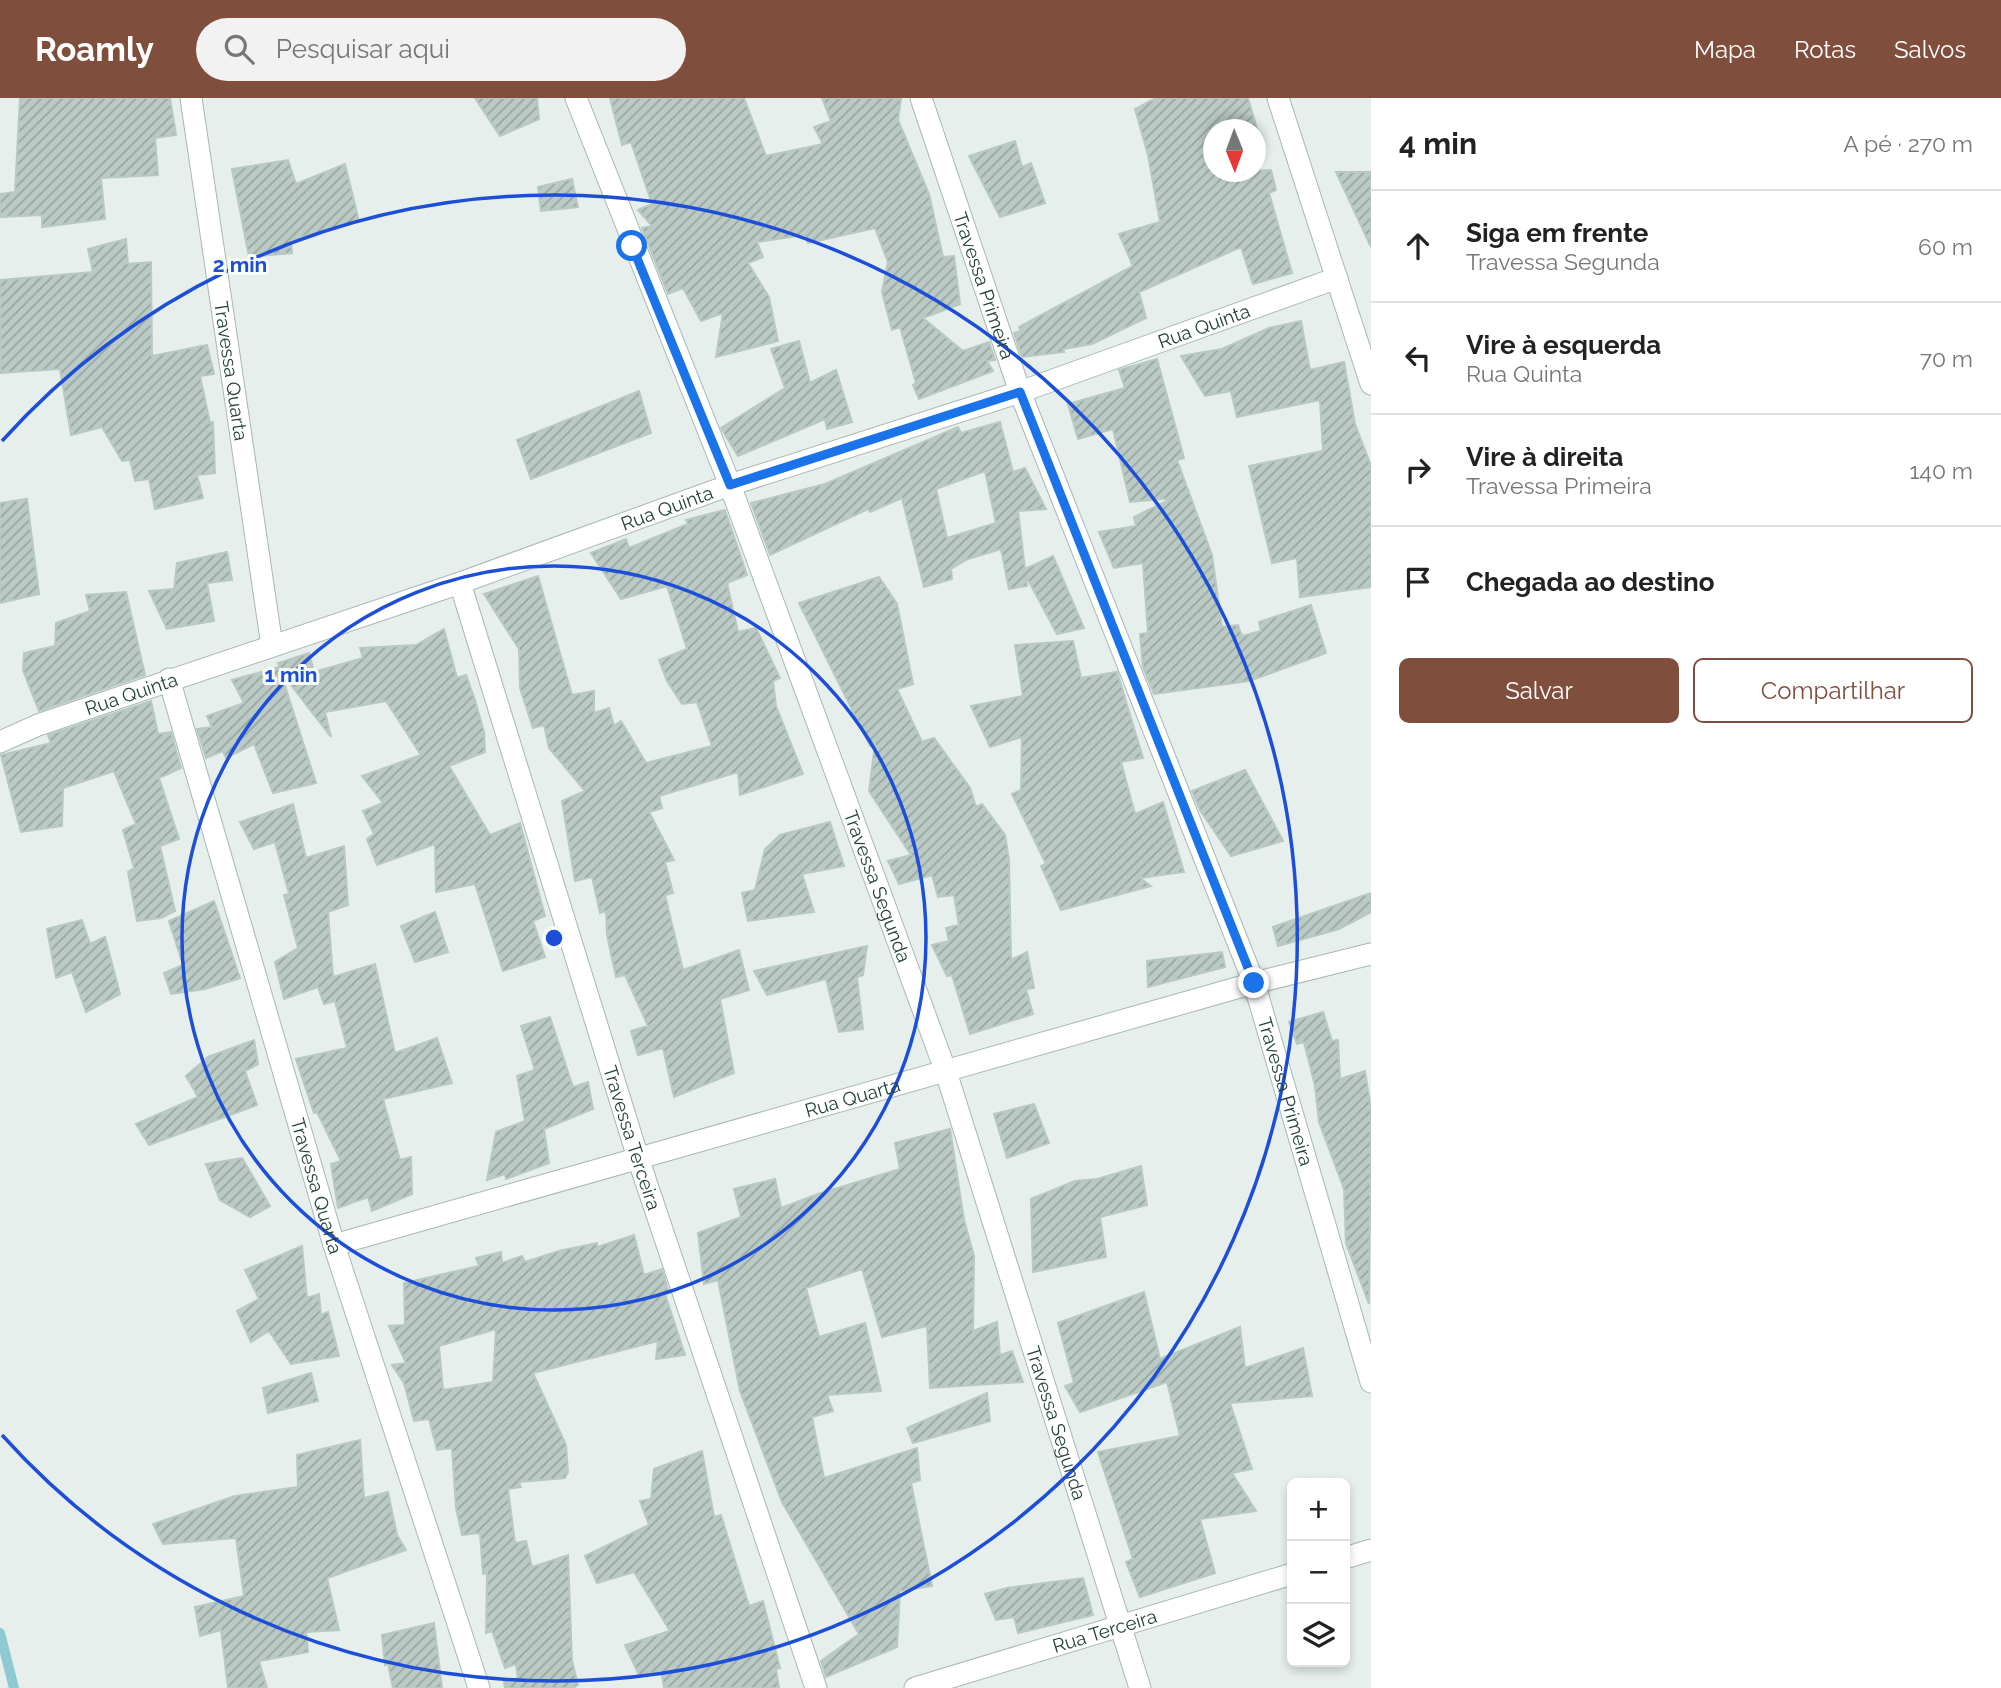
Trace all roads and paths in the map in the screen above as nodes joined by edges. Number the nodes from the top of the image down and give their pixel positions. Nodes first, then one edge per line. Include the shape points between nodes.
1 (191, 98) edge
2 (576, 98) edge
3 (921, 98) edge
4 (1278, 98) edge
5 (1337, 278) junction
6 (1364, 339) edge
7 (1371, 384) edge
8 (1020, 392) junction
9 (730, 485) junction
10 (460, 583) junction
11 (272, 646) junction
12 (169, 680) junction
13 (0, 742) edge
14 (1371, 954) edge
15 (1254, 983) junction
16 (946, 1072) junction
17 (639, 1161) junction
18 (334, 1245) junction
19 (1371, 1382) edge
20 (1371, 1550) edge
21 (1350, 1556) edge
22 (1287, 1575) edge
23 (1121, 1625) junction
24 (479, 1688) edge
25 (816, 1688) edge
26 (915, 1688) edge
27 (1140, 1688) edge

1 - 11 street, Travessa Quarta
2 - 9 street, Travessa Segunda
3 - 8 street, Travessa Primeira
4 - 5 street
5 - 6 street
5 - 8 street, Rua Quinta
6 - 7 street
8 - 9 street, Rua Quinta
8 - 15 street, Travessa Primeira
9 - 10 street, Rua Quinta
9 - 16 street, Travessa Segunda
10 - 11 street, Rua Quinta
10 - 17 street, Travessa Terceira
11 - 12 street, Rua Quinta
12 - 13 street, Rua Quinta
12 - 18 street, Travessa Quarta
14 - 15 street, Rua Quarta
15 - 16 street, Rua Quarta
15 - 19 street, Travessa Primeira
16 - 17 street, Rua Quarta
16 - 23 street, Travessa Segunda
17 - 18 street, Rua Quarta
17 - 25 street, Travessa Terceira
18 - 24 street, Travessa Quarta
20 - 21 street
22 - 23 street, Rua Terceira
23 - 26 street, Rua Terceira
23 - 27 street, Travessa Segunda

